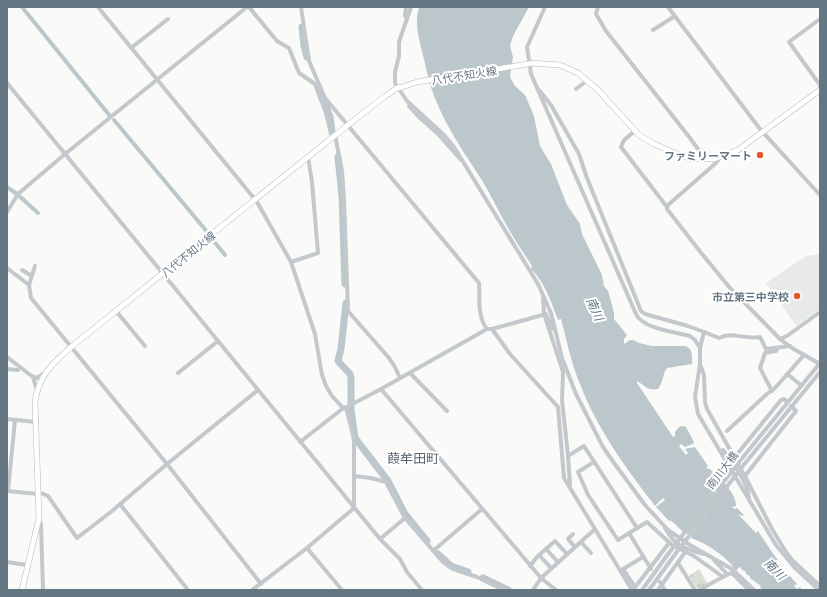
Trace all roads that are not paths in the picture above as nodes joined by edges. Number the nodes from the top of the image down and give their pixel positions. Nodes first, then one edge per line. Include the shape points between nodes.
1 (98, 7) edge
2 (248, 7) edge
3 (301, 7) edge
4 (406, 7) edge
5 (411, 7) edge
6 (545, 7) edge
7 (598, 7) edge
8 (668, 7) edge
9 (675, 16) junction
10 (407, 18) junction
11 (168, 19) dead end
12 (820, 19) edge
13 (654, 30) dead end
14 (132, 48) junction
15 (532, 63) junction
16 (158, 80) junction
17 (588, 80) junction
18 (7, 83) edge
19 (820, 85) edge
20 (400, 88) junction
21 (537, 88) junction
22 (9, 89) edge
23 (576, 89) dead end
24 (820, 90) edge
25 (348, 125) junction
26 (635, 131) junction
27 (764, 133) junction
28 (333, 136) junction
29 (65, 154) junction
30 (308, 157) junction
31 (720, 157) junction
32 (703, 160) junction
33 (820, 195) edge
34 (255, 199) junction
35 (667, 207) junction
36 (7, 212) edge
37 (291, 262) junction
38 (34, 266) dead end
39 (7, 268) edge
40 (22, 270) dead end
41 (163, 274) junction
42 (32, 276) junction
43 (29, 285) junction
44 (543, 295) junction
45 (116, 311) junction
46 (820, 312) edge
47 (544, 314) junction
48 (490, 329) junction
49 (556, 332) junction
50 (704, 332) junction
51 (780, 339) junction
52 (218, 341) junction
53 (145, 346) dead end
54 (790, 346) junction
55 (71, 347) junction
56 (700, 348) junction
57 (778, 348) junction
58 (804, 355) junction
59 (7, 357) edge
60 (700, 364) junction
61 (820, 364) edge
62 (46, 372) junction
63 (410, 372) junction
64 (820, 372) edge
65 (178, 373) dead end
66 (787, 374) junction
67 (33, 377) junction
68 (400, 378) junction
69 (801, 386) junction
70 (382, 389) junction
71 (258, 390) junction
72 (772, 391) junction
73 (37, 393) junction
74 (788, 402) junction
75 (792, 406) junction
76 (346, 407) junction
77 (447, 411) dead end
78 (7, 419) edge
79 (15, 420) junction
80 (36, 422) junction
81 (727, 431) dead end
82 (300, 442) junction
83 (568, 456) junction
84 (734, 458) junction
85 (594, 462) junction
86 (167, 464) junction
87 (354, 476) junction
88 (745, 476) junction
89 (570, 487) junction
90 (7, 491) edge
91 (38, 494) junction
92 (120, 504) junction
93 (354, 508) junction
94 (482, 509) junction
95 (39, 518) junction
96 (405, 518) junction
97 (661, 522) junction
98 (637, 528) junction
99 (595, 529) junction
100 (630, 533) junction
101 (574, 534) dead end
102 (380, 539) junction
103 (581, 542) junction
104 (669, 543) junction
105 (575, 547) junction
106 (307, 548) junction
107 (546, 549) junction
108 (433, 551) junction
109 (686, 551) junction
110 (591, 553) dead end
111 (567, 554) junction
112 (539, 556) junction
113 (711, 556) junction
114 (643, 557) junction
115 (7, 562) edge
116 (558, 562) junction
117 (678, 563) junction
118 (27, 565) junction
119 (530, 566) junction
120 (551, 568) junction
121 (650, 568) junction
122 (725, 575) junction
123 (541, 578) junction
124 (261, 584) junction
125 (660, 584) junction
126 (820, 586) edge
127 (633, 589) edge
128 (747, 589) edge
129 (22, 590) edge
130 (45, 590) edge
131 (188, 590) edge
132 (252, 590) edge
133 (342, 590) edge
134 (422, 590) edge
135 (504, 590) edge
136 (533, 590) edge
137 (556, 590) edge
138 (642, 590) edge
139 (649, 590) edge
140 (658, 590) edge
141 (665, 590) edge
142 (695, 590) edge
143 (700, 590) edge
144 (754, 590) edge
145 (819, 590) edge

1 - 14 street
2 - 16 street
2 - 28 street via 276,41 289,48 299,73 315,84
3 - 25 street via 309,61 325,98
4 - 10 street
5 - 10 street
6 - 15 street via 526,51
7 - 32 street via 596,14 606,31 690,138 703,156
8 - 9 street
9 - 13 street
9 - 27 street
10 - 20 street via 399,42 395,72 395,83
11 - 14 street
12 - 19 street via 789,42
14 - 16 street
15 - 17 main road, 八代不知火線 via 560,65 572,69
15 - 20 main road, 八代不知火線, bridge via 417,82
15 - 21 street via 531,74
16 - 29 street
16 - 34 street
17 - 23 street
17 - 26 main road, 八代不知火線
18 - 22 street
20 - 25 main road, 八代不知火線
20 - 44 street via 407,101 454,146
21 - 50 street via 551,105 579,154 638,308 645,314
21 - 56 street via 638,318 648,326 690,336 696,340
22 - 29 street
24 - 27 main road, 八代不知火線
25 - 28 main road, 八代不知火線
25 - 48 street via 479,283 481,316 483,324
26 - 32 main road, 八代不知火線 via 649,141 675,153
26 - 35 street via 624,140 621,147
27 - 31 main road, 八代不知火線 via 738,150
27 - 33 street
28 - 30 main road, 八代不知火線
28 - 68 street via 342,170 344,192 348,311 389,358
29 - 36 street via 18,194
29 - 41 street
30 - 34 main road, 八代不知火線
30 - 37 street via 318,253
31 - 32 main road, 八代不知火線
31 - 35 street
34 - 37 street
34 - 41 main road, 八代不知火線
35 - 51 street via 726,283
37 - 76 street via 316,334 326,386 332,396
38 - 42 street
39 - 43 street
40 - 42 street
41 - 45 main road, 八代不知火線
41 - 52 street
42 - 43 street
43 - 55 street via 31,298
44 - 47 street
44 - 49 street
45 - 53 street
45 - 55 main road, 八代不知火線
46 - 51 street
47 - 48 street
47 - 49 street
47 - 83 street via 563,372 562,400
48 - 63 street
48 - 89 street via 558,407 564,478
49 - 97 street via 562,358 576,394 603,447 635,492
50 - 56 street
50 - 57 street via 719,338 726,334 750,339 760,337 766,349
51 - 54 street
52 - 65 street
52 - 71 street
54 - 57 street
54 - 58 street
55 - 62 main road, 八代不知火線
55 - 86 street
56 - 60 street
57 - 72 street via 776,351 765,353 760,368
58 - 61 street
58 - 66 street
59 - 67 street
60 - 84 street via 704,375 707,409
60 - 145 street via 695,397 700,418 716,445 742,478 750,500 776,545 795,568
61 - 69 street, 南川大橋
62 - 67 street via 37,378
62 - 73 main road, 八代不知火線
63 - 68 street
63 - 77 street
64 - 75 street, 南川大橋
66 - 69 street
66 - 72 street
67 - 73 street
68 - 70 street
69 - 74 street, 南川大橋
70 - 76 street
70 - 94 street
71 - 82 street
71 - 86 street
72 - 81 street
73 - 80 main road, 八代不知火線
74 - 84 street via 781,400
74 - 138 street, 南川大橋, bridge
75 - 88 street via 796,411
75 - 139 street, 南川大橋, bridge via 742,467
76 - 82 street
76 - 87 street via 354,439
78 - 79 street
79 - 80 street
79 - 90 street
80 - 91 main road, 八代不知火線
82 - 93 street
83 - 85 street via 584,446
83 - 89 street
84 - 88 street
85 - 98 street
85 - 100 street via 578,472 588,495 618,540
86 - 92 street
86 - 124 street
87 - 93 street
87 - 96 street via 386,482
88 - 126 street via 786,552
89 - 99 street
90 - 91 street
91 - 92 street via 48,496 77,538
91 - 95 main road, 八代不知火線
92 - 131 street
93 - 102 street
93 - 106 street
94 - 108 street
94 - 119 street
95 - 118 main road, 八代不知火線
95 - 130 street
96 - 102 street
96 - 108 street
97 - 109 street via 672,540
97 - 113 street via 668,530
98 - 100 street
98 - 104 street via 647,522
99 - 103 street
99 - 127 street
100 - 114 street
101 - 105 street via 568,539
102 - 134 street via 400,558 407,572
103 - 105 street
103 - 110 street
104 - 109 street
104 - 121 street
105 - 111 street
106 - 124 street
106 - 133 street
107 - 111 street via 555,541
107 - 112 street
107 - 116 street
108 - 135 street via 448,566
109 - 113 street
109 - 117 street
109 - 122 street
111 - 116 street
112 - 119 street
112 - 120 street
113 - 122 street
113 - 144 street via 732,569
114 - 121 street
114 - 127 street via 624,570
115 - 118 street
116 - 120 street
117 - 125 street
117 - 142 street
118 - 129 main road, 八代不知火線
119 - 123 street
120 - 123 street
121 - 127 street
122 - 128 street via 732,573
122 - 143 street
123 - 136 street
123 - 137 street
124 - 132 street
125 - 140 street
125 - 141 street

